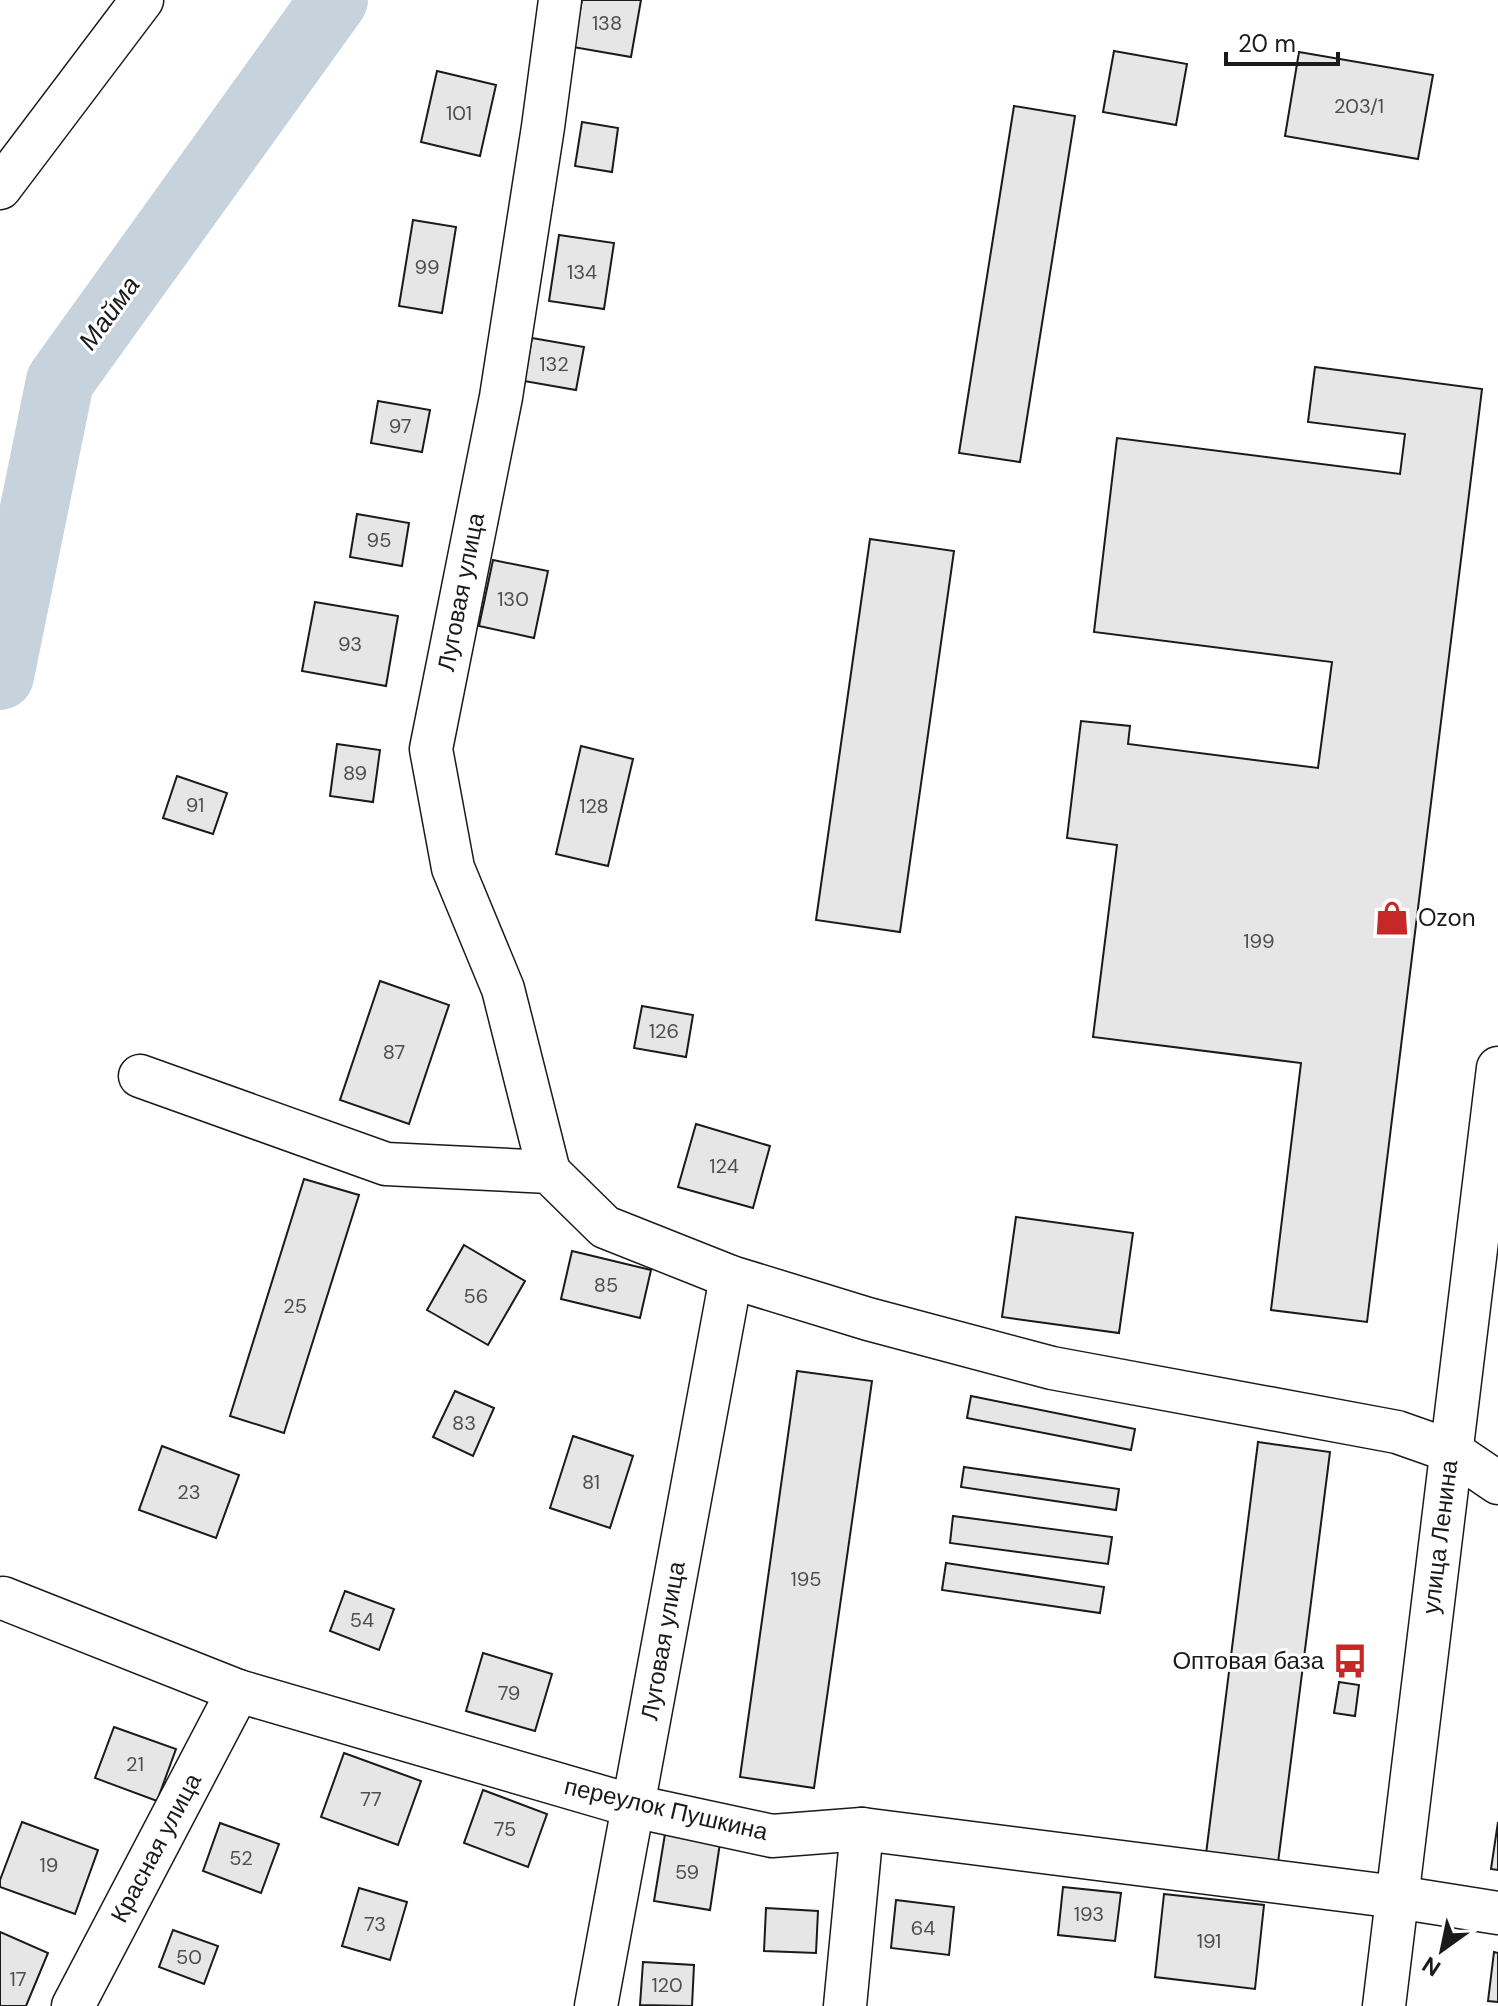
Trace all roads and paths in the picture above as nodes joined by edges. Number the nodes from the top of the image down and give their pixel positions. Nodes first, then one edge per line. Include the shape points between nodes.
1 (142, 0) edge
2 (560, 0) edge
3 (0, 188) edge
4 (1498, 1068) edge
5 (140, 1076) dead end
6 (549, 1172) junction
7 (731, 1277) junction
8 (1451, 1451) junction
9 (1498, 1483) edge
10 (3, 1598) dead end
11 (238, 1691) junction
12 (633, 1806) junction
13 (862, 1829) junction
14 (1397, 1897) junction
15 (1498, 1913) edge
16 (73, 2006) edge
17 (596, 2006) edge
18 (845, 2006) edge
19 (1384, 2006) edge

1 - 3 street
2 - 6 street, Луговая улица via 501,397 431,749 453,868 503,989
4 - 8 street, улица Ленина
5 - 6 street via 386,1164
6 - 7 street via 605,1227
7 - 8 street via 1052,1368 1397,1432
7 - 12 street, Луговая улица
8 - 9 street
8 - 14 street, улица Ленина
10 - 11 street, переулок Пушкина
11 - 12 street, переулок Пушкина
11 - 16 street, Красная улица
12 - 13 street, переулок Пушкина via 772,1836
12 - 17 street, Луговая улица
13 - 14 street, переулок Пушкина
13 - 18 street
14 - 15 street, переулок Пушкина
14 - 19 street, улица Ленина

